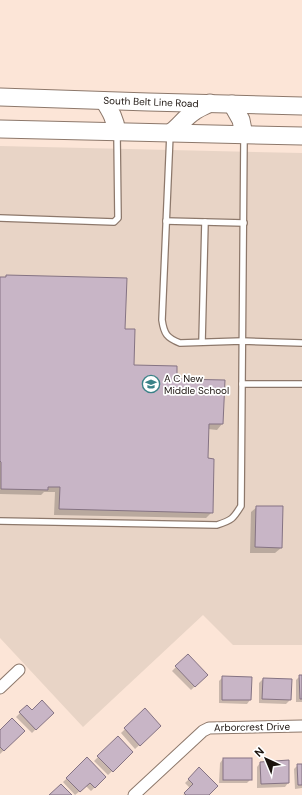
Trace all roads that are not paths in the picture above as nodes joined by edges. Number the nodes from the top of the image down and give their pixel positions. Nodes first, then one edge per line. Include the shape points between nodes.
1 (0, 97) edge
2 (104, 100) junction
3 (210, 103) junction
4 (232, 104) junction
5 (302, 106) edge
6 (0, 129) edge
7 (117, 132) junction
8 (170, 134) junction
9 (244, 135) junction
10 (302, 136) edge
11 (0, 218) edge
12 (166, 221) junction
13 (205, 222) junction
14 (244, 223) junction
15 (242, 341) junction
16 (202, 342) junction
17 (302, 343) edge
18 (242, 384) junction
19 (302, 384) edge
20 (0, 521) edge
21 (19, 670) dead end
22 (0, 688) edge
23 (302, 726) edge
24 (134, 795) edge

1 - 2 main road, South Belt Line Road
2 - 3 main road, South Belt Line Road
2 - 7 main road via 115,120
3 - 4 main road, South Belt Line Road
3 - 8 main road via 195,111
4 - 5 main road, South Belt Line Road
4 - 9 main road via 241,120
6 - 7 main road
7 - 8 main road
7 - 11 lane via 118,218 114,222
8 - 9 main road
8 - 12 lane
9 - 10 main road
9 - 14 lane
12 - 13 lane
12 - 16 lane via 162,320 164,331 171,340 180,343
13 - 14 lane
13 - 16 lane
14 - 15 lane
15 - 16 lane
15 - 17 lane
15 - 18 lane
18 - 19 lane
18 - 20 lane via 241,506 228,521 217,525
21 - 22 street
23 - 24 street, Arborcrest Drive via 203,730

